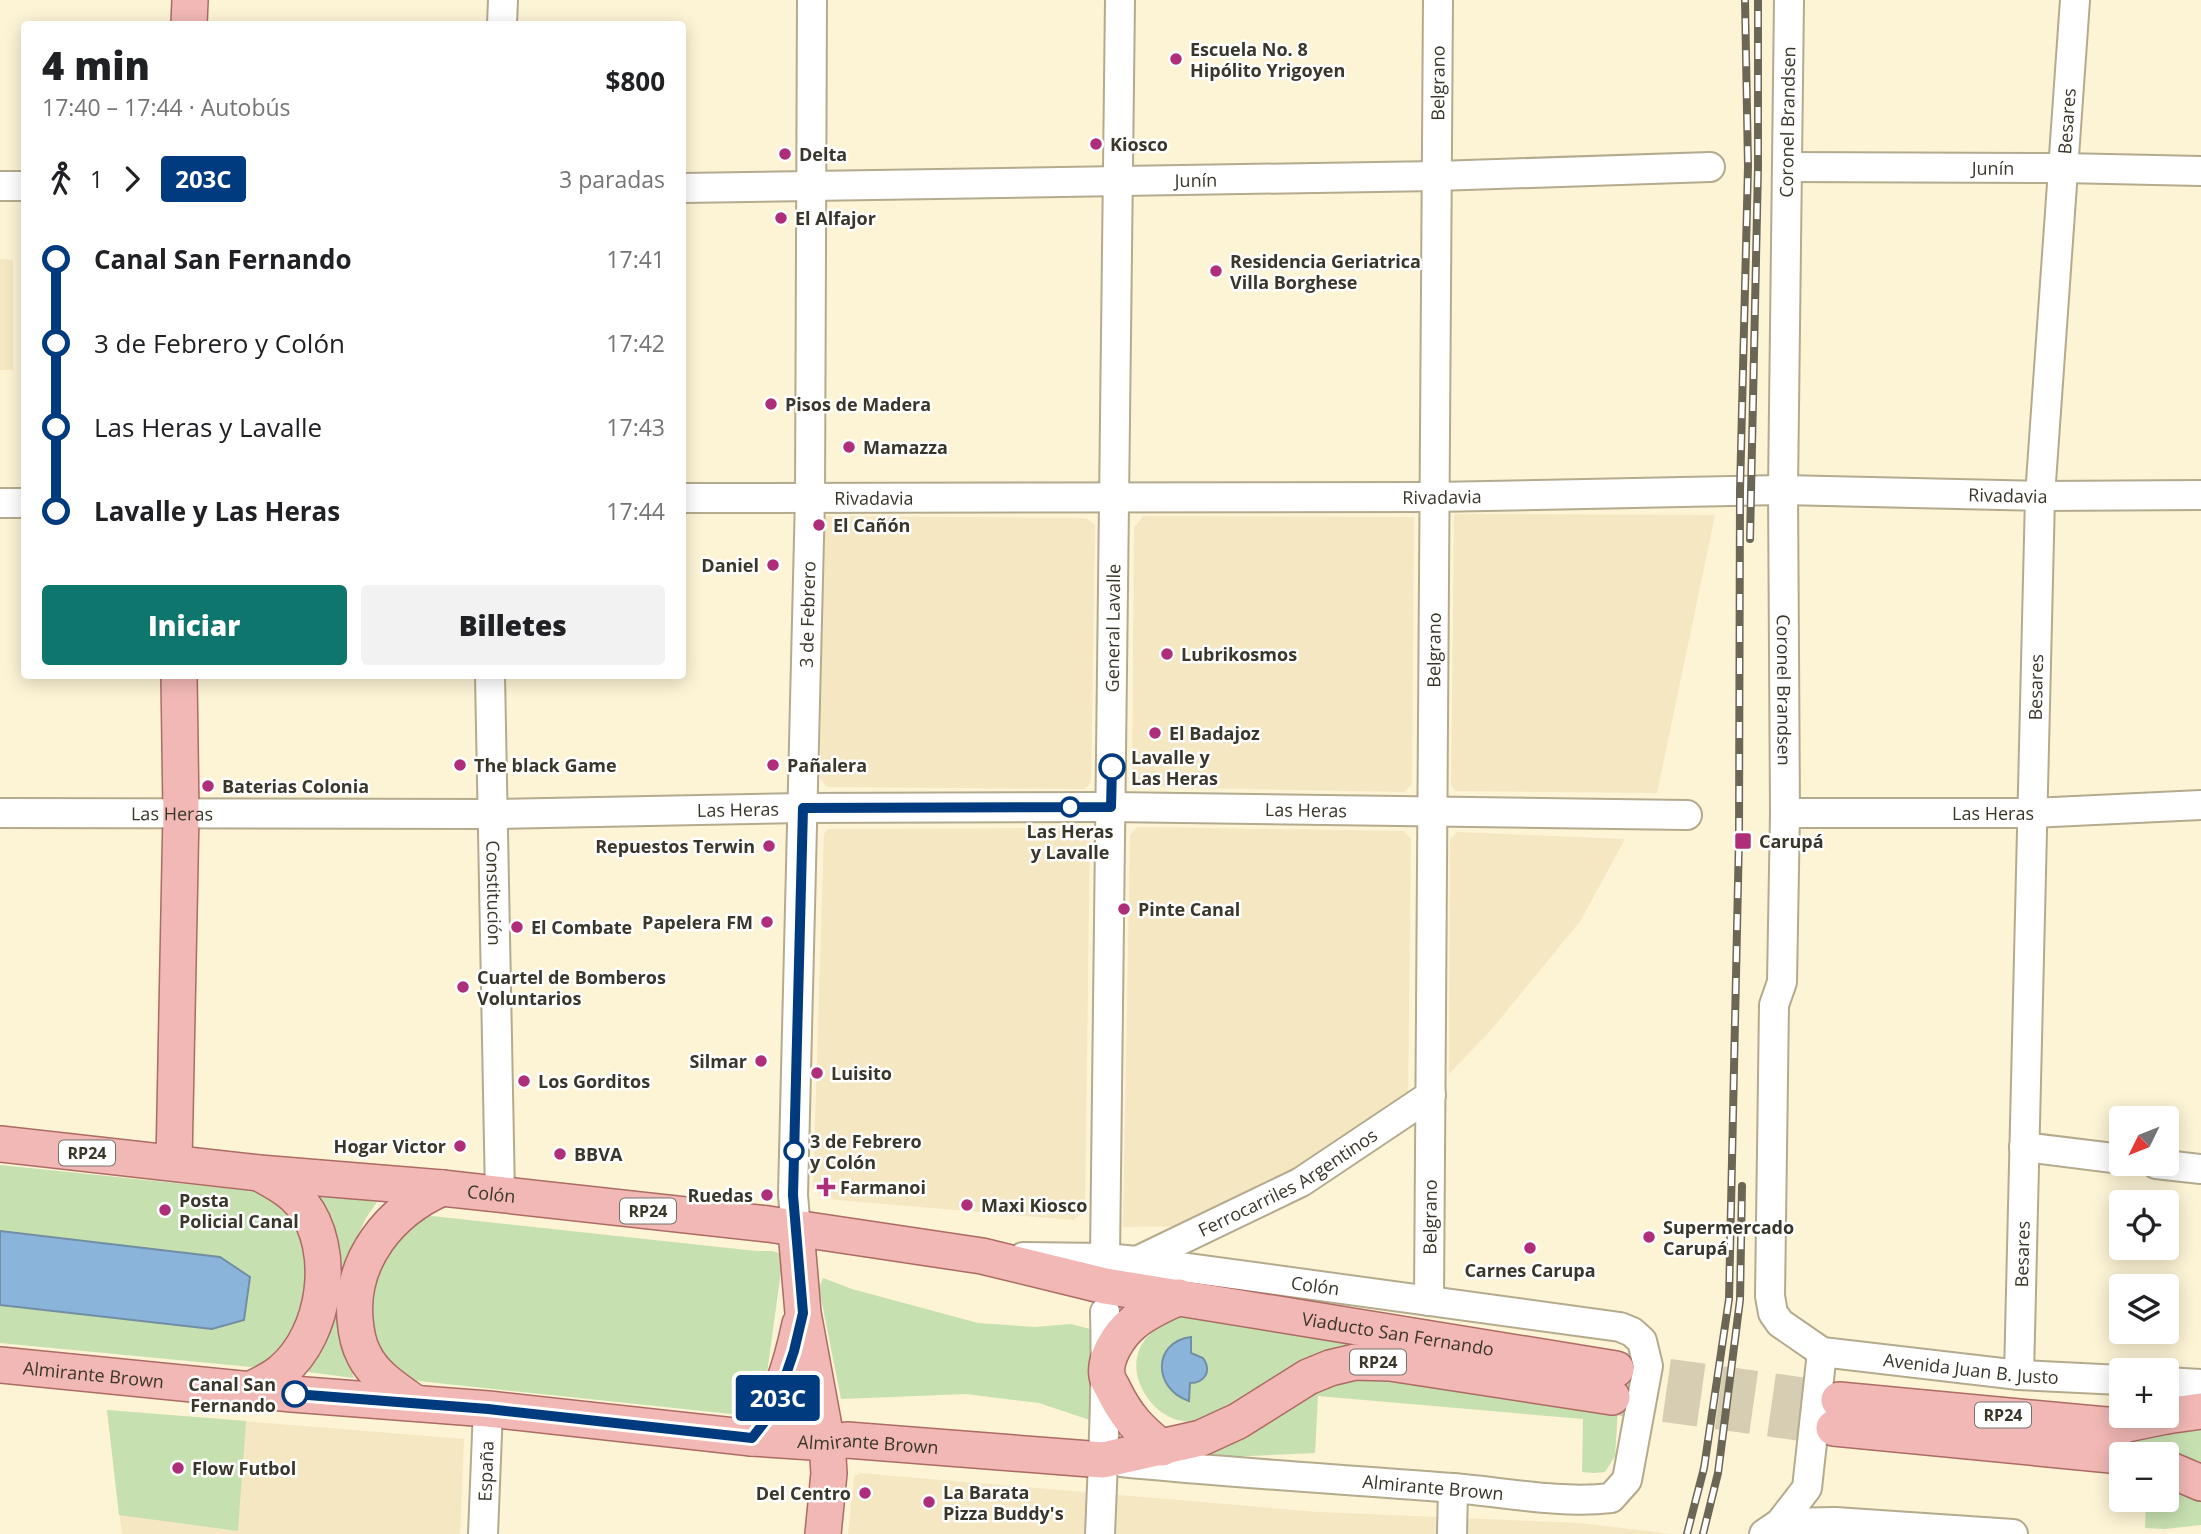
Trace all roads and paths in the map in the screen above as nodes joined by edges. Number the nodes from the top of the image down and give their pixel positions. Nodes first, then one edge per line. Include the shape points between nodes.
1 (190, 0) edge
2 (503, 0) edge
3 (812, 0) edge
4 (1120, 0) edge
5 (1438, 0) edge
6 (1789, 0) edge
7 (2075, 0) edge
8 (190, 21) edge
9 (502, 21) edge
10 (1710, 167) dead end
11 (1787, 167) junction
12 (2063, 168) junction
13 (2201, 171) edge
14 (1437, 176) junction
15 (1118, 181) junction
16 (0, 186) edge
17 (21, 186) edge
18 (810, 186) junction
19 (686, 188) edge
20 (1783, 491) junction
21 (2201, 495) edge
22 (2040, 496) junction
23 (810, 497) junction
24 (1434, 497) junction
25 (686, 498) edge
26 (1114, 498) junction
27 (0, 503) edge
28 (21, 503) edge
29 (179, 679) edge
30 (490, 679) edge
31 (2201, 805) edge
32 (1111, 807) junction
33 (803, 808) junction
34 (1431, 812) junction
35 (0, 813) edge
36 (181, 813) junction
37 (1786, 813) junction
38 (2031, 813) junction
39 (493, 814) junction
40 (1687, 815) dead end
41 (1431, 1095) junction
42 (0, 1144) edge
43 (2024, 1147) junction
44 (2109, 1158) edge
45 (174, 1162) junction
46 (2179, 1167) edge
47 (2201, 1169) edge
48 (259, 1173) junction
49 (442, 1188) junction
50 (500, 1195) junction
51 (796, 1230) junction
52 (982, 1256) junction
53 (1105, 1258) junction
54 (1137, 1261) junction
55 (1179, 1297) junction
56 (1429, 1301) junction
57 (1105, 1312) dead end
58 (803, 1313) junction
59 (1822, 1352) junction
60 (0, 1365) edge
61 (2018, 1375) junction
62 (1107, 1377) junction
63 (2109, 1379) edge
64 (2179, 1383) edge
65 (2201, 1384) edge
66 (250, 1390) junction
67 (415, 1403) junction
68 (488, 1409) junction
69 (2201, 1411) edge
70 (2179, 1414) edge
71 (2109, 1425) edge
72 (752, 1438) junction
73 (818, 1442) junction
74 (1162, 1448) junction
75 (2109, 1454) edge
76 (1103, 1460) junction
77 (1201, 1470) junction
78 (2179, 1474) edge
79 (2201, 1483) edge
80 (1452, 1488) junction
81 (1807, 1489) junction
82 (1611, 1498) joint
83 (1835, 1522) junction
84 (1772, 1528) edge
85 (483, 1534) edge
86 (799, 1534) edge
87 (823, 1534) edge
88 (1101, 1534) edge
89 (1452, 1534) edge
90 (2013, 1534) edge

1 - 8 main road
2 - 9 street
3 - 18 street, 3 de Febrero
4 - 15 street, General Lavalle
5 - 14 street, Belgrano
6 - 11 street, Coronel Brandsen
7 - 12 street, Besares
10 - 14 street, Junín
11 - 12 street, Junín
11 - 20 street, Coronel Brandsen
12 - 13 street, Junín
12 - 22 street, Besares
14 - 15 street, Junín
14 - 24 street, Belgrano
15 - 18 street, Junín
15 - 26 street, General Lavalle
16 - 17 street
18 - 19 street, Junín
18 - 23 street, 3 de Febrero
20 - 22 street, Rivadavia
20 - 24 street, Rivadavia
20 - 37 street, Coronel Brandsen
21 - 22 street, Rivadavia
22 - 38 street, Besares
23 - 25 street, Rivadavia
23 - 26 street, Rivadavia
23 - 33 street, 3 de Febrero
24 - 26 street, Rivadavia
24 - 34 street, Belgrano
26 - 32 street, General Lavalle
27 - 28 street
29 - 36 main road
30 - 39 street, Constitución
31 - 38 street, Las Heras
32 - 33 street, Las Heras
32 - 34 street, Las Heras
32 - 53 street, General Lavalle
33 - 39 street, Las Heras
33 - 51 street, 3 de Febrero via 793,1195
34 - 40 street, Las Heras
34 - 41 street, Belgrano
35 - 36 street, Las Heras
36 - 39 street, Las Heras
36 - 45 main road
37 - 38 street, Las Heras
37 - 59 street, Coronel Brandsen via 1782,982 1774,1005 1770,1296 1780,1323
38 - 43 street, Besares
39 - 50 street, Constitución
41 - 54 street, Ferrocarriles Argentinos via 1301,1182
41 - 56 street, Belgrano
42 - 45 main road, Colón / RP24
43 - 44 street
43 - 61 street, Besares
45 - 48 main road, Colón / RP24
46 - 47 street
48 - 49 main road, Colón / RP24
48 - 66 main road, RP24 via 285,1188 312,1220 323,1278 310,1335 281,1372
49 - 50 main road, Colón / RP24
49 - 67 main road via 406,1208 376,1241 363,1263 353,1300 356,1335 364,1357 382,1379
50 - 51 main road, Colón / RP24
51 - 52 main road, Colón / RP24
51 - 58 main road
52 - 53 street, Colón
52 - 55 main road, Colón / RP24 via 1105,1286
53 - 54 street, Colón
54 - 56 street, Colón
55 - 62 main road via 1132,1324 1118,1340
55 - 74 main road, Viaducto San Fernando / RP24 via 1614,1383 1355,1362 1308,1377 1238,1421 1201,1438
56 - 82 street, Colón via 1620,1327 1642,1341 1648,1366 1627,1480
57 - 62 street
58 - 72 main road via 776,1404
58 - 73 main road
59 - 61 street, Avenida Juan B. Justo
59 - 81 street
60 - 66 main road, Almirante Brown / RP24
61 - 63 street, Avenida Juan B. Justo
62 - 74 main road via 1138,1430
62 - 76 street
64 - 65 street
66 - 67 main road, Almirante Brown / RP24
67 - 68 main road, Almirante Brown / RP24
68 - 72 main road, Almirante Brown / RP24
68 - 85 street, España
69 - 70 main road, RP24
71 - 75 main road, RP24 via 1837,1414
72 - 73 main road, Almirante Brown / RP24
73 - 76 main road, Almirante Brown / RP24 via 847,1440
73 - 86 main road
73 - 87 main road via 829,1473
74 - 76 main road, RP24
74 - 77 street
76 - 77 street, Almirante Brown
76 - 88 street
77 - 80 street, Almirante Brown
78 - 79 main road
80 - 82 street, Almirante Brown via 1587,1501
80 - 89 street
81 - 83 street
81 - 84 street
83 - 84 street
83 - 90 street

